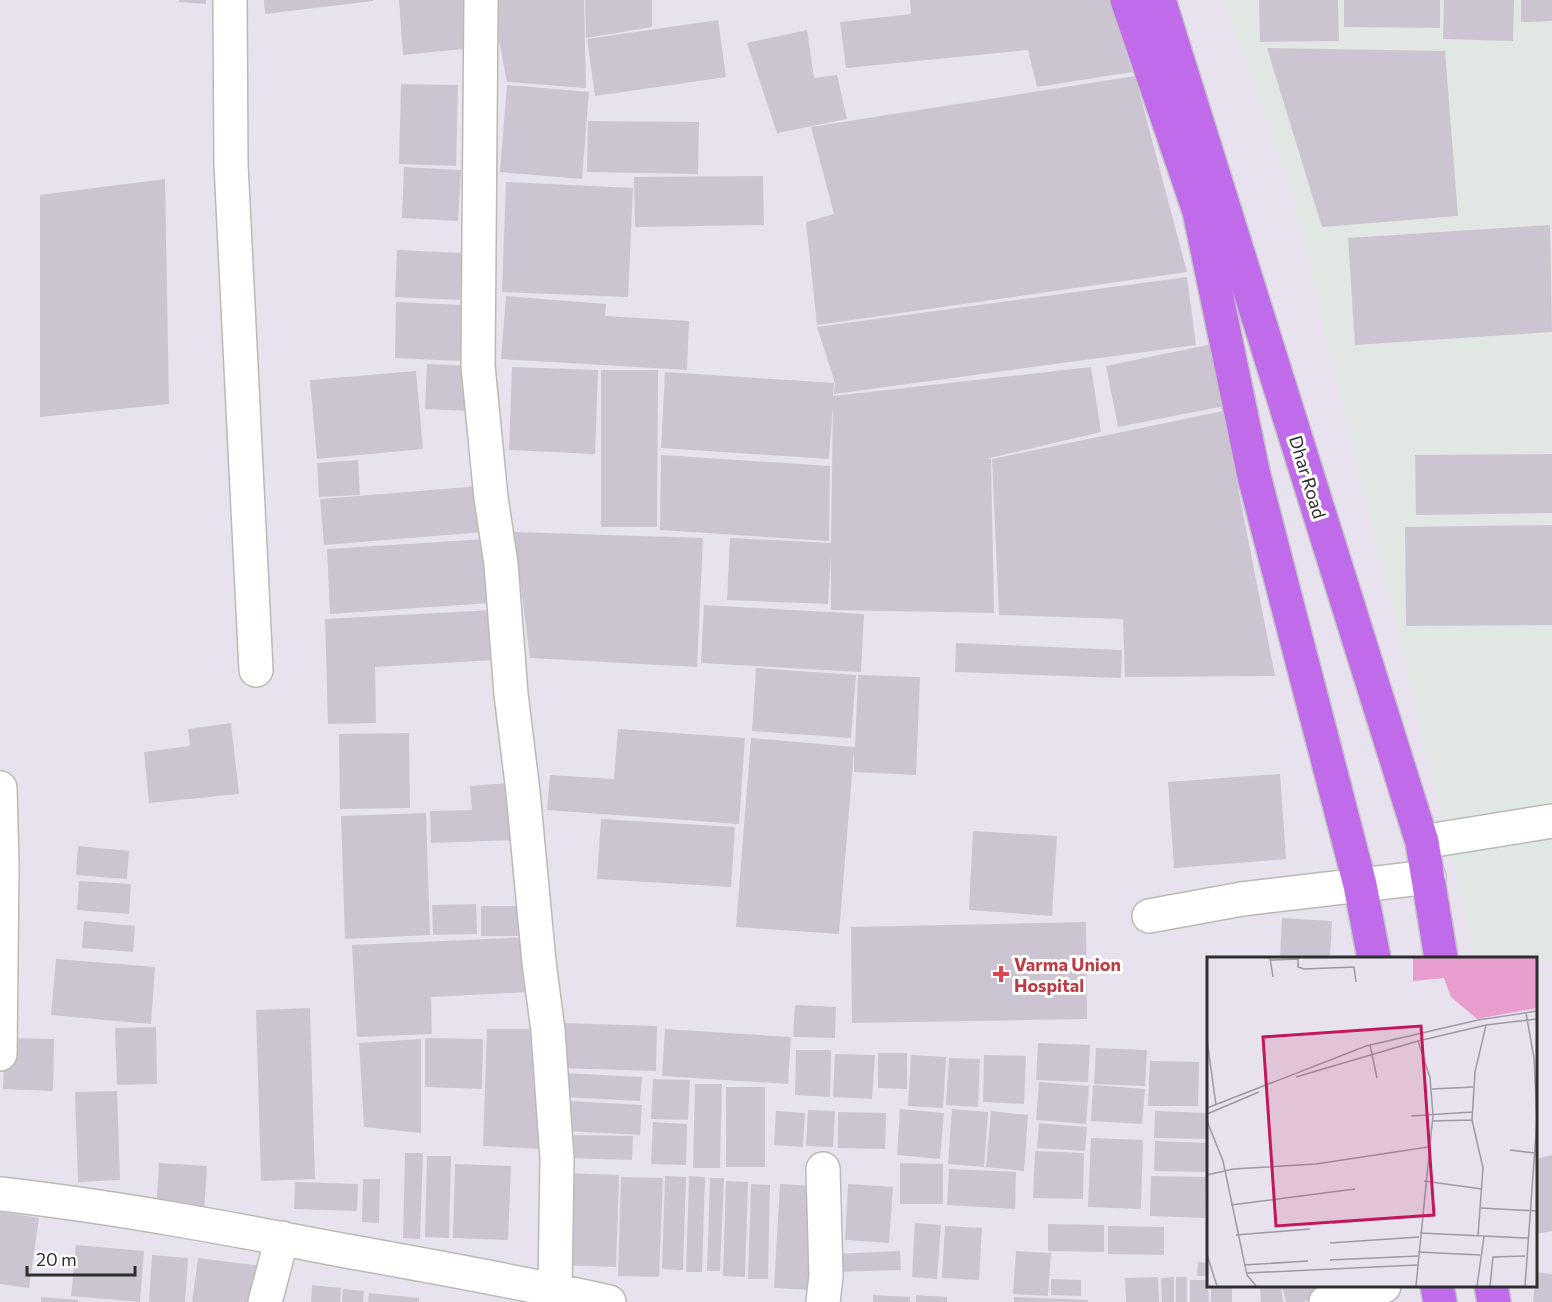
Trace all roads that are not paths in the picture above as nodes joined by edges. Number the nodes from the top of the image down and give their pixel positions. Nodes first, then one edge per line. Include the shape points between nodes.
1 (230, 0) edge
2 (481, 0) edge
3 (1127, 0) edge
4 (1160, 0) edge
5 (256, 670) dead end
6 (0, 788) edge
7 (1552, 821) edge
8 (1422, 842) junction
9 (1429, 877) junction
10 (1360, 885) junction
11 (1149, 916) dead end
12 (1374, 957) edge
13 (1441, 957) edge
14 (0, 1054) edge
15 (823, 1169) dead end
16 (0, 1194) edge
17 (282, 1238) junction
18 (1380, 1287) edge
19 (1437, 1287) edge
20 (1491, 1287) edge
21 (555, 1290) junction
22 (265, 1302) edge
23 (609, 1302) edge
24 (823, 1302) edge
25 (1326, 1302) edge
26 (1440, 1302) edge
27 (1494, 1302) edge

1 - 5 street via 232,176
2 - 21 street via 478,366 548,1031 557,1159
3 - 10 main road via 1199,211 1254,476
4 - 8 main road, Dhar Road
6 - 14 street
7 - 8 street
8 - 9 main road, Dhar Road
9 - 10 street
9 - 13 main road, Dhar Road
10 - 11 street via 1242,899
10 - 12 main road
15 - 24 street
16 - 17 street
17 - 21 street
17 - 22 street
18 - 25 street
19 - 26 main road
20 - 27 main road
21 - 23 street

